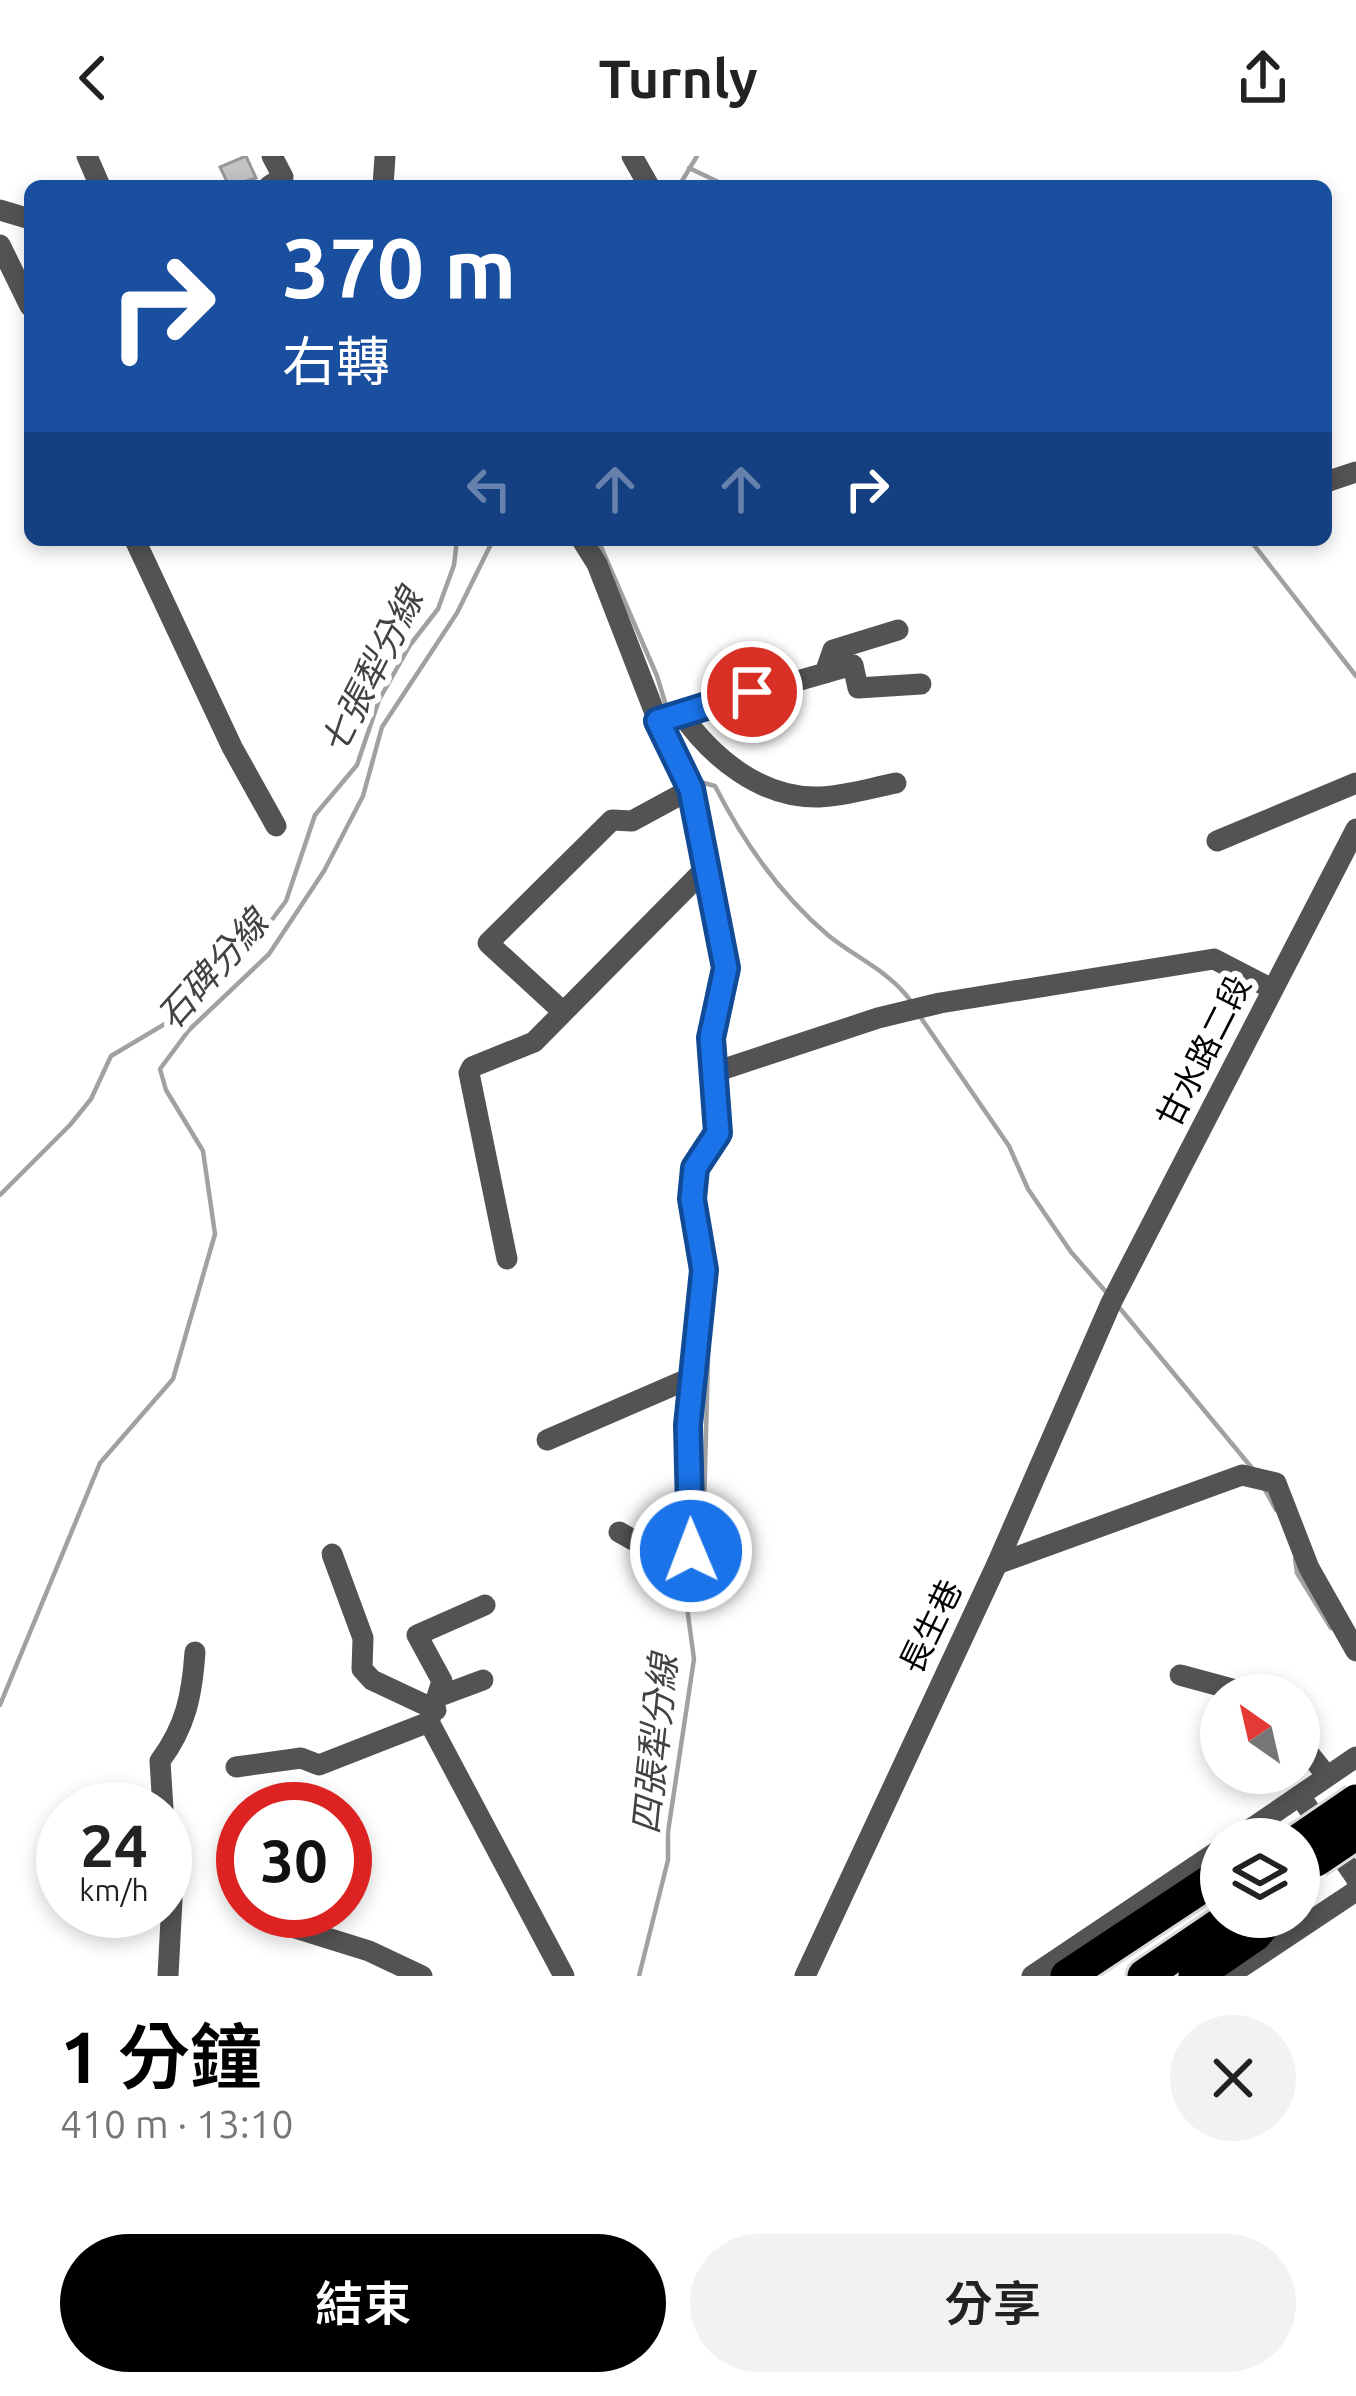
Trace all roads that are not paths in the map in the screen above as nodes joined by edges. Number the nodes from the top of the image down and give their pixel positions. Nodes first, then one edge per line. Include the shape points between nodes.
1 (272, 156) edge
2 (279, 180) edge
3 (0, 245) edge
4 (24, 295) edge
5 (138, 546) edge
6 (588, 546) edge
7 (898, 630) dead end
8 (825, 673) junction
9 (921, 684) dead end
10 (680, 712) junction
11 (658, 721) junction
12 (896, 783) dead end
13 (1356, 783) edge
14 (691, 789) junction
15 (276, 826) dead end
16 (1356, 830) edge
17 (1217, 841) dead end
18 (709, 866) junction
19 (1273, 988) junction
20 (561, 1010) junction
21 (712, 1073) junction
22 (507, 1259) dead end
23 (1111, 1303) joint
24 (695, 1376) junction
25 (547, 1440) dead end
26 (620, 1532) dead end
27 (332, 1554) dead end
28 (997, 1564) junction
29 (485, 1605) dead end
30 (1356, 1651) edge
31 (195, 1652) dead end
32 (1180, 1675) dead end
33 (483, 1680) dead end
34 (1200, 1680) edge
35 (435, 1709) junction
36 (1356, 1757) edge
37 (236, 1767) dead end
38 (1320, 1767) edge
39 (1328, 1776) junction
40 (161, 1782) edge
41 (1300, 1796) junction
42 (1356, 1801) edge
43 (1267, 1818) edge
44 (1356, 1833) edge
45 (1320, 1843) edge
46 (1320, 1853) edge
47 (1200, 1863) edge
48 (1356, 1878) edge
49 (1200, 1888) edge
50 (1356, 1891) edge
51 (1200, 1907) edge
52 (170, 1938) edge
53 (325, 1938) edge
54 (1200, 1938) edge
55 (1251, 1938) edge
56 (168, 1976) edge
57 (422, 1976) edge
58 (564, 1976) edge
59 (805, 1976) edge
60 (1032, 1976) edge
61 (1067, 1976) edge
62 (1099, 1976) edge
63 (1144, 1976) edge
64 (1195, 1976) edge
65 (1228, 1976) edge

1 - 2 street
3 - 4 street
5 - 15 street
6 - 11 street
7 - 8 street via 832,650
8 - 9 street via 853,665 858,688
8 - 10 street
10 - 11 street
10 - 12 street via 727,765 792,794
11 - 14 street
13 - 17 street
14 - 18 street
14 - 20 street via 632,821 613,820 488,943
16 - 19 street, 甘水路二段
18 - 20 street
18 - 21 street via 726,968
19 - 21 street via 1214,959 878,1018
19 - 23 street, 甘水路二段
20 - 22 street via 534,1042 469,1073
21 - 24 street via 718,1133 695,1168 692,1199 704,1270
23 - 28 street, 長生巷
24 - 25 street
24 - 26 street via 691,1551 664,1557
27 - 35 street via 363,1638 362,1669
28 - 30 street via 1242,1475 1276,1483 1309,1568
28 - 59 street, 長生巷
29 - 35 street via 417,1635 442,1681
31 - 40 street via 186,1716 160,1761
32 - 34 street
33 - 35 street
35 - 37 street via 319,1765 301,1758
35 - 58 street
36 - 39 street
38 - 39 street
39 - 41 street
41 - 43 street
41 - 48 street
42 - 45 highway, bridge
44 - 46 highway, bridge
47 - 60 street
49 - 61 highway
50 - 65 street
51 - 62 highway
52 - 56 street
53 - 57 street
54 - 63 highway
55 - 64 highway

